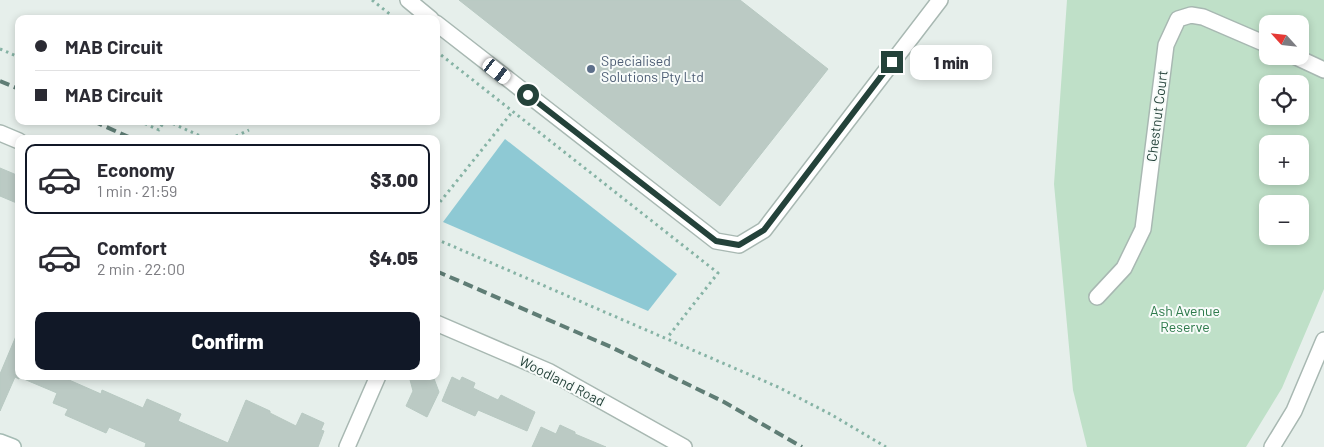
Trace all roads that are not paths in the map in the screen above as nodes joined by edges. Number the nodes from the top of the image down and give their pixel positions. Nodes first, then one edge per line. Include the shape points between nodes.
1 (408, 0) edge
2 (940, 0) edge
3 (426, 15) edge
4 (440, 26) edge
5 (1259, 41) edge
6 (1309, 63) edge
7 (1324, 70) edge
8 (0, 133) edge
9 (15, 139) edge
10 (1097, 297) dead end
11 (440, 325) edge
12 (1324, 340) edge
13 (376, 380) edge
14 (0, 442) edge
15 (13, 447) edge
16 (348, 447) edge
17 (684, 447) edge
18 (1272, 447) edge

1 - 3 street
2 - 4 street via 764,230 739,245 716,241
5 - 10 street, Chestnut Court via 1203,17 1190,15 1178,19 1166,45 1143,230 1124,268
6 - 7 street
8 - 9 street
11 - 17 street, Woodland Road via 550,372
12 - 18 street via 1294,411
13 - 16 street
14 - 15 street

